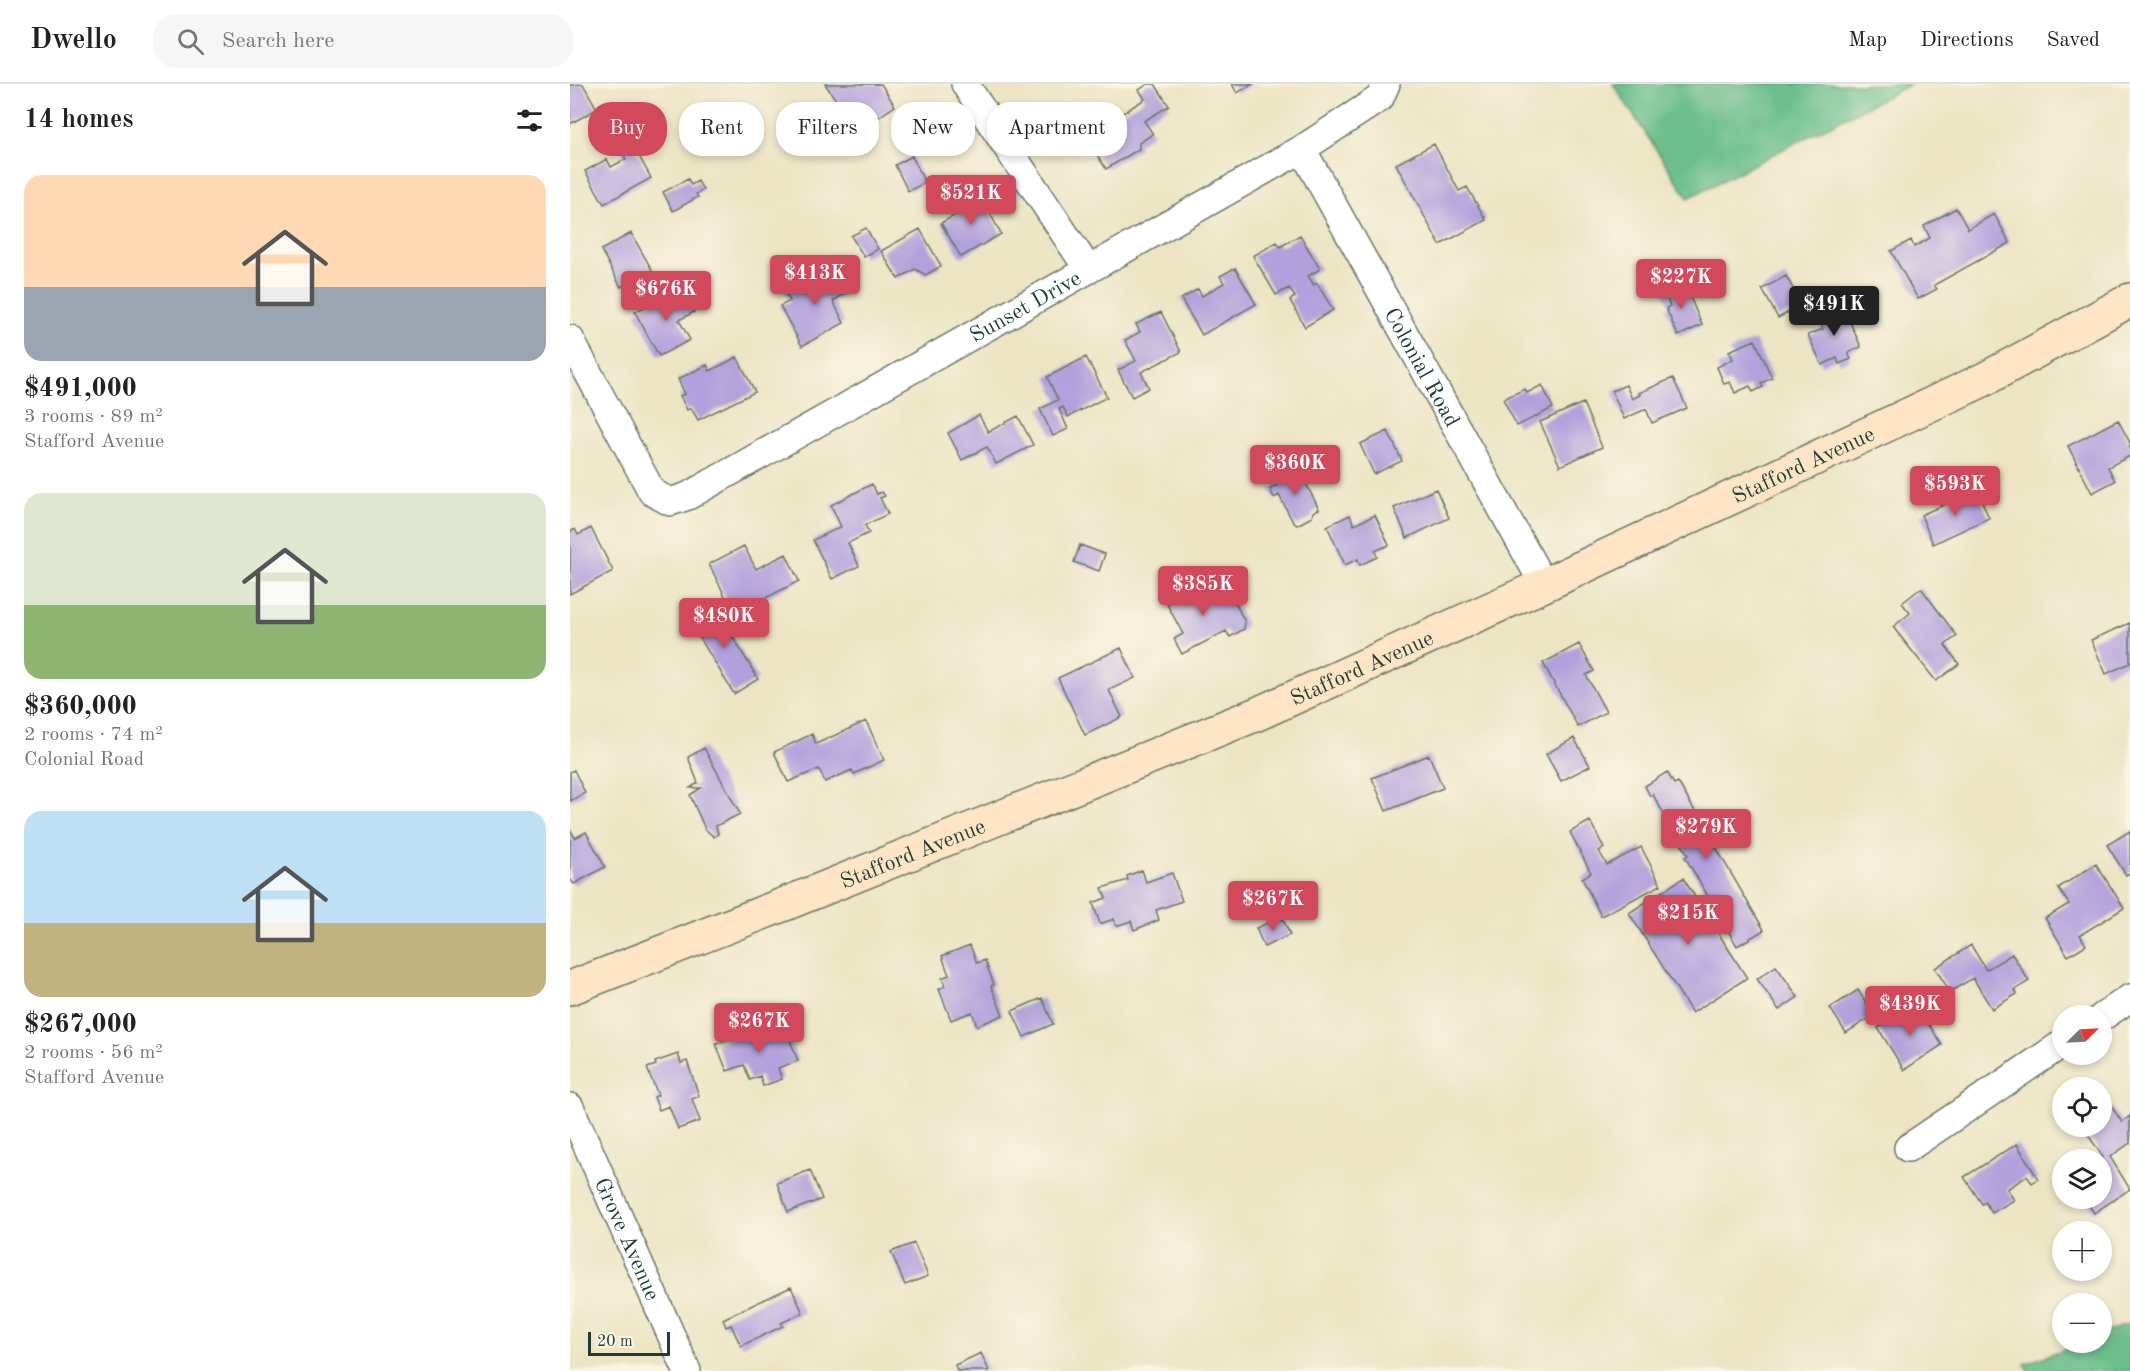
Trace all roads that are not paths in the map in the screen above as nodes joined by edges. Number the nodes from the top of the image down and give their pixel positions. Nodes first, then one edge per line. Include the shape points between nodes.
1 (965, 84) edge
2 (1386, 84) edge
3 (1302, 149) junction
4 (1088, 269) junction
5 (2130, 300) edge
6 (570, 339) edge
7 (1544, 585) junction
8 (570, 988) edge
9 (2129, 1002) edge
10 (2112, 1011) edge
11 (2052, 1051) edge
12 (570, 1107) edge
13 (1908, 1148) dead end
14 (687, 1371) edge

1 - 4 street
2 - 3 street, Sunset Drive via 1380,98
3 - 4 street, Sunset Drive
3 - 7 street, Colonial Road
4 - 6 street, Sunset Drive via 688,496 670,502 652,492
5 - 7 main road, Stafford Avenue via 1985,379
7 - 8 main road, Stafford Avenue via 1257,714
9 - 10 street
11 - 13 street
12 - 14 street, Grove Avenue

